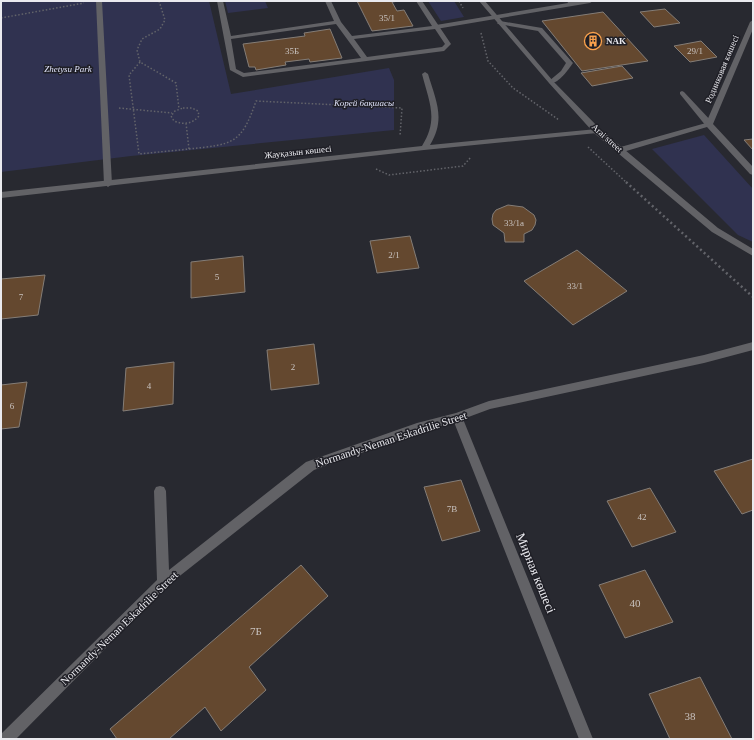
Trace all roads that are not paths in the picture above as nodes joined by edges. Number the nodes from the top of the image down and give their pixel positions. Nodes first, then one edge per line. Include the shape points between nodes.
1 (99, 1) edge
2 (220, 1) edge
3 (328, 1) edge
4 (419, 1) edge
5 (482, 1) edge
6 (590, 1) edge
7 (571, 2) edge
8 (497, 20) junction
9 (338, 22) junction
10 (753, 22) edge
11 (436, 27) junction
12 (228, 38) junction
13 (350, 38) junction
14 (364, 58) junction
15 (425, 74) dead end
16 (551, 82) junction
17 (682, 93) dead end
18 (709, 124) junction
19 (597, 131) junction
20 (424, 148) junction
21 (620, 150) junction
22 (753, 172) edge
23 (108, 184) junction
24 (1, 195) edge
25 (753, 253) edge
26 (753, 346) edge
27 (457, 418) junction
28 (160, 491) dead end
29 (163, 582) junction
30 (6, 739) edge
31 (586, 739) edge

1 - 23 street
2 - 12 street
3 - 9 street
4 - 11 street
5 - 8 street, Arai street
6 - 7 street
7 - 8 street
8 - 11 street
8 - 16 street, Arai street
8 - 16 street via 540,29 570,64
9 - 12 street
9 - 13 street
10 - 18 street, Родниковая көшесі
11 - 13 street
11 - 14 street via 448,44 444,49
12 - 14 street via 233,70 243,75
13 - 14 street
15 - 20 street via 436,115 434,132
16 - 19 street, Arai street
17 - 18 street
18 - 21 street
18 - 22 street
19 - 20 street, Жауқазын көшесі
19 - 21 street, Arai street
20 - 23 street, Жауқазын көшесі
21 - 25 street, Arai street via 715,230
23 - 24 street, Жауқазын көшесі
26 - 27 street, Normandy-Neman Eskadrilie Street via 489,405
27 - 29 street, Normandy-Neman Eskadrilie Street via 417,428 310,466
27 - 31 street, Мирная көшесі
28 - 29 street
29 - 30 street, Normandy-Neman Eskadrilie Street

